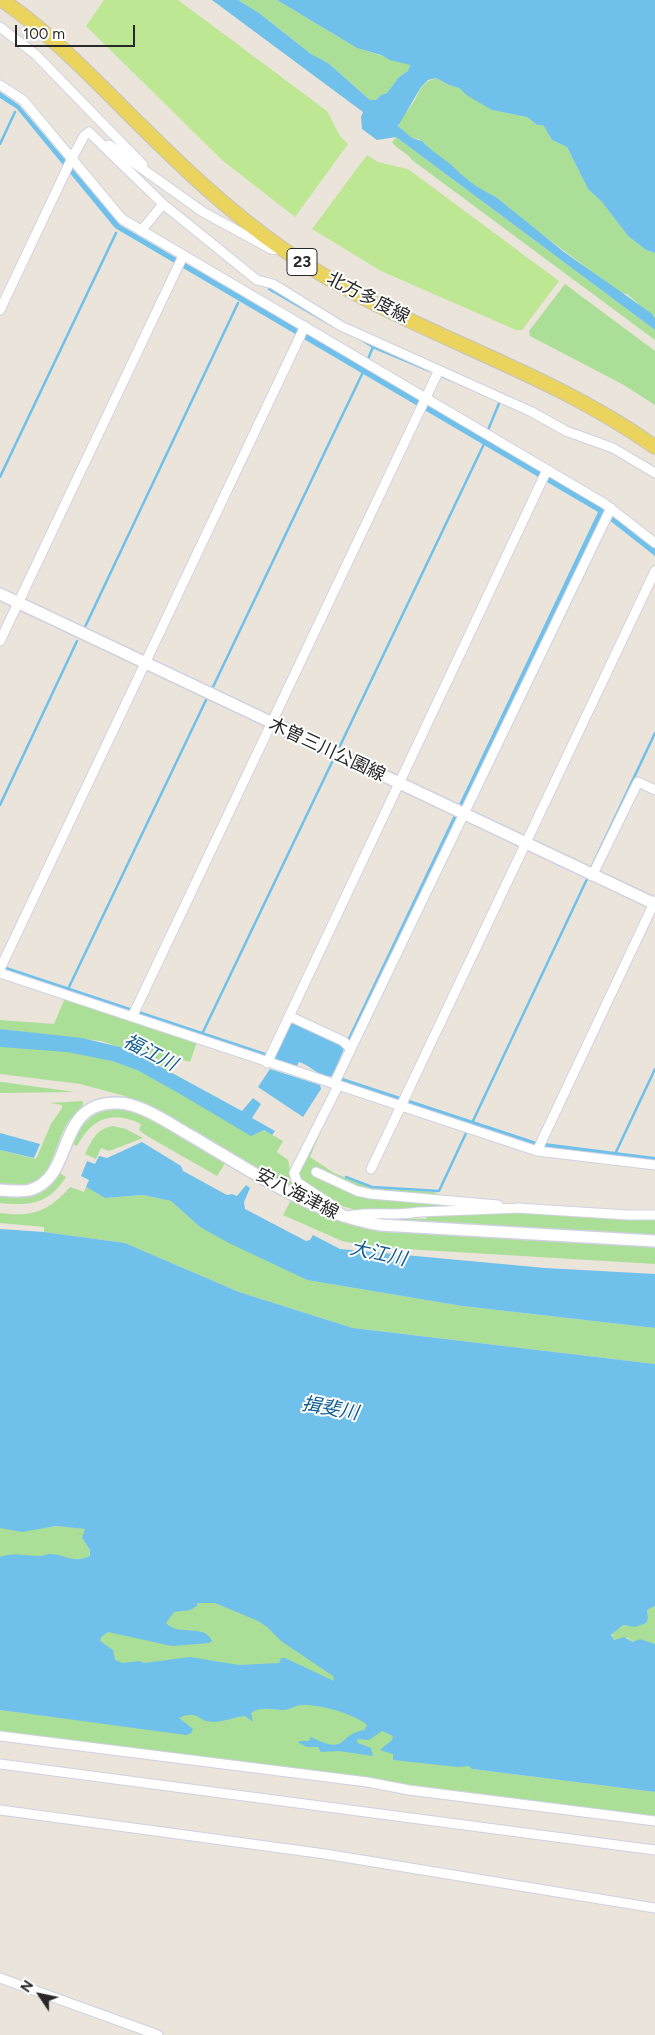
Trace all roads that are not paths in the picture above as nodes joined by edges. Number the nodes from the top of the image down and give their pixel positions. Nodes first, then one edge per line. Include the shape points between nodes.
1 (2, 0) edge
2 (0, 27) edge
3 (0, 85) edge
4 (89, 132) junction
5 (69, 164) junction
6 (156, 177) junction
7 (163, 204) junction
8 (141, 231) junction
9 (283, 250) junction
10 (182, 260) junction
11 (0, 310) edge
12 (303, 331) junction
13 (439, 370) junction
14 (424, 403) junction
15 (655, 447) edge
16 (655, 473) edge
17 (545, 474) junction
18 (608, 512) junction
19 (655, 543) edge
20 (655, 571) edge
21 (0, 594) edge
22 (18, 603) junction
23 (0, 641) edge
24 (145, 663) junction
25 (272, 724) junction
26 (399, 784) junction
27 (655, 790) edge
28 (459, 812) junction
29 (526, 844) junction
30 (592, 876) junction
31 (655, 903) edge
32 (1, 968) edge
33 (133, 1014) junction
34 (289, 1016) junction
35 (347, 1046) junction
36 (269, 1058) junction
37 (336, 1085) junction
38 (403, 1103) junction
39 (539, 1147) junction
40 (655, 1165) edge
41 (371, 1169) dead end
42 (316, 1172) dead end
43 (0, 1190) edge
44 (521, 1208) junction
45 (655, 1215) edge
46 (344, 1217) junction
47 (655, 1241) edge
48 (0, 1736) edge
49 (0, 1764) edge
50 (0, 1810) edge
51 (655, 1821) edge
52 (655, 1850) edge
53 (655, 1908) edge
54 (0, 1978) edge
55 (158, 2035) edge

1 - 9 main road, 北方多度線 / 23 via 56,43 210,193
2 - 6 street via 35,54
3 - 5 street via 23,100
4 - 5 street
4 - 6 street
4 - 7 street
5 - 8 street via 122,220
5 - 11 street
6 - 9 street via 203,212 271,249
7 - 8 street
7 - 13 street via 257,280 273,284 341,326
8 - 10 street
9 - 15 main road, 北方多度線 / 23 via 390,312 493,356 585,402
10 - 12 street
10 - 22 street
12 - 14 street
12 - 24 street
13 - 14 street
13 - 16 street via 566,431 613,448
14 - 17 street
14 - 25 street
17 - 18 street
17 - 26 street
18 - 19 street
18 - 28 street
20 - 29 street
21 - 22 main road, 木曽三川公園線
22 - 23 street
22 - 24 main road, 木曽三川公園線
24 - 25 main road, 木曽三川公園線
24 - 32 street
25 - 26 main road, 木曽三川公園線
25 - 33 street
26 - 28 main road, 木曽三川公園線
26 - 34 street
27 - 30 street via 638,782
28 - 29 main road, 木曽三川公園線
28 - 35 street
29 - 30 main road, 木曽三川公園線
29 - 38 street
30 - 31 main road, 木曽三川公園線
31 - 39 street
32 - 33 street
33 - 36 street
34 - 35 street
34 - 36 street
35 - 37 street
36 - 37 street
37 - 38 street
37 - 46 street via 294,1173 296,1182 335,1207
38 - 39 street
38 - 41 street
39 - 40 street
42 - 44 street via 341,1185 371,1194
43 - 46 main road, 安八海津線 via 30,1190 44,1182 54,1172 78,1119 88,1110 103,1104 120,1103 159,1118 290,1194
44 - 45 street
44 - 46 street
46 - 47 main road, 安八海津線 via 381,1225
48 - 51 street
49 - 52 street
50 - 53 street via 324,1854
54 - 55 street

